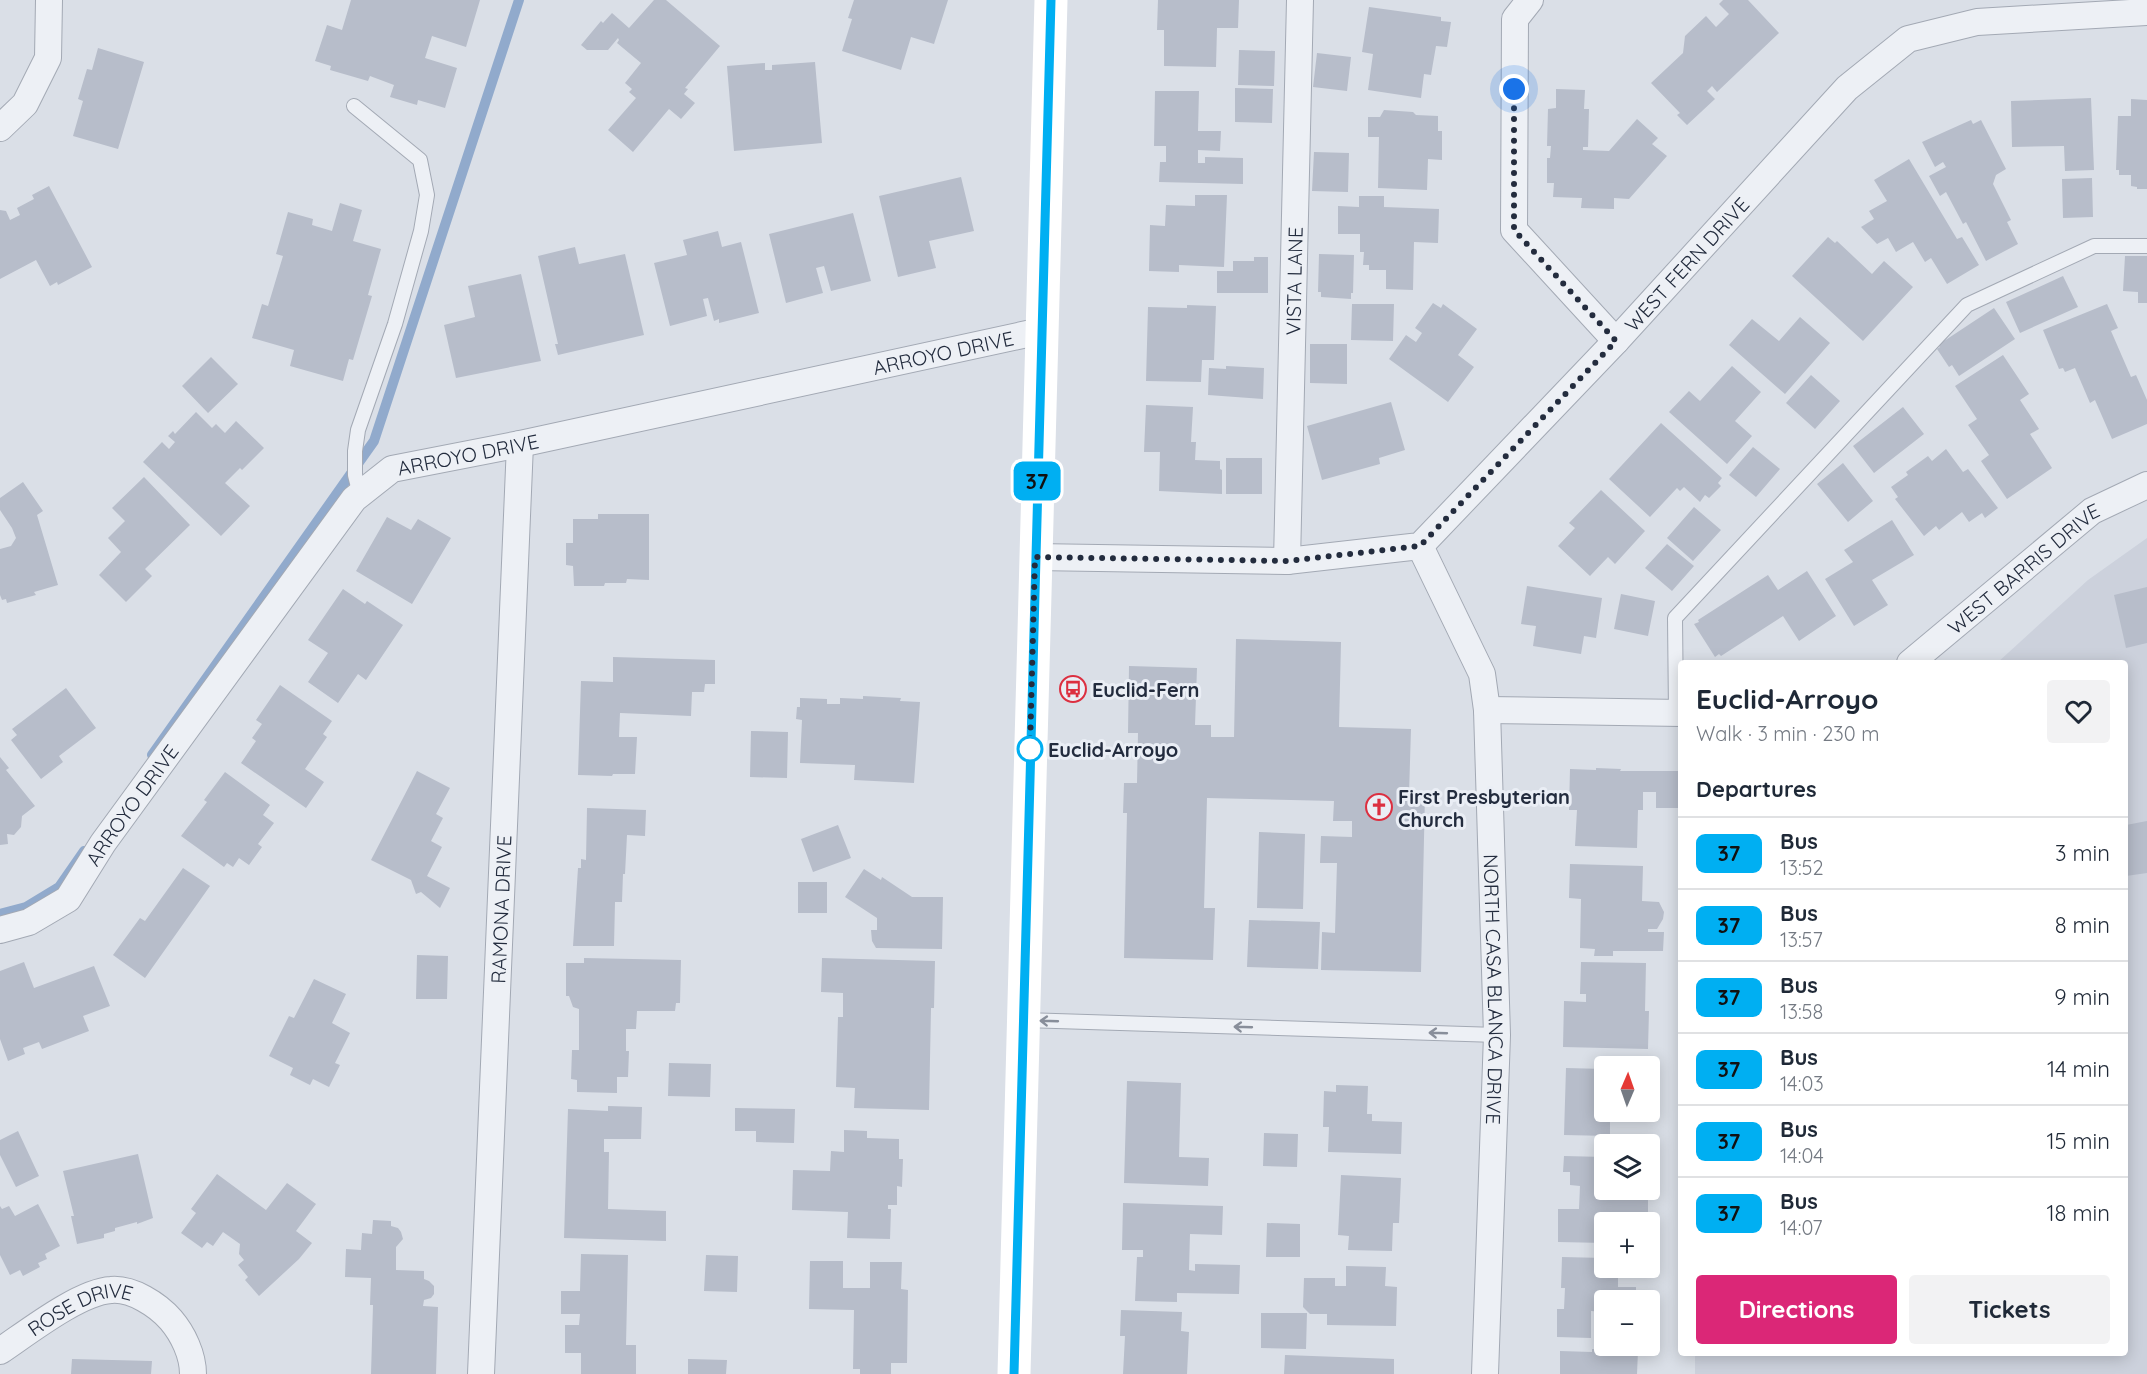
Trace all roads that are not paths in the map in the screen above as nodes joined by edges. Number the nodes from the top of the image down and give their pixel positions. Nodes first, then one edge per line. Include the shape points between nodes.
1 (49, 0) edge
2 (1051, 0) edge
3 (1300, 0) edge
4 (1530, 0) edge
5 (2147, 12) edge
6 (354, 106) dead end
7 (0, 128) edge
8 (2147, 246) edge
9 (1041, 331) junction
10 (1616, 341) junction
11 (520, 444) junction
12 (2147, 485) edge
13 (360, 495) junction
14 (1420, 546) junction
15 (1035, 557) junction
16 (1287, 561) junction
17 (1914, 660) edge
18 (1678, 689) edge
19 (1487, 710) junction
20 (1678, 713) edge
21 (0, 930) edge
22 (1023, 1020) junction
23 (1497, 1035) junction
24 (0, 1351) edge
25 (193, 1374) edge
26 (481, 1374) edge
27 (1014, 1374) edge
28 (1485, 1374) edge

1 - 7 street via 48,58 25,104
2 - 9 main road
3 - 16 street, VISTA LANE
4 - 10 street via 1515,19 1514,230
5 - 10 street, WEST FERN DRIVE via 1977,22 1908,39 1847,88
6 - 13 lane via 420,160 427,195 395,324 358,430 355,467
8 - 18 lane via 2094,246 1967,305 1675,618
9 - 11 street, ARROYO DRIVE
9 - 15 main road
10 - 14 street, WEST FERN DRIVE
11 - 13 street, ARROYO DRIVE via 392,469
11 - 26 street, RAMONA DRIVE
12 - 17 street, WEST BARRIS DRIVE via 2092,512
13 - 21 street, ARROYO DRIVE via 103,843 68,899 29,922
14 - 16 street
14 - 19 street, NORTH CASA BLANCA DRIVE via 1482,674
15 - 16 street
15 - 22 main road
19 - 20 street
19 - 23 street, NORTH CASA BLANCA DRIVE
23 -> 22 lane
22 - 27 main road
23 - 28 street, NORTH CASA BLANCA DRIVE
24 - 25 street, ROSE DRIVE via 74,1303 112,1289 161,1308 187,1346

